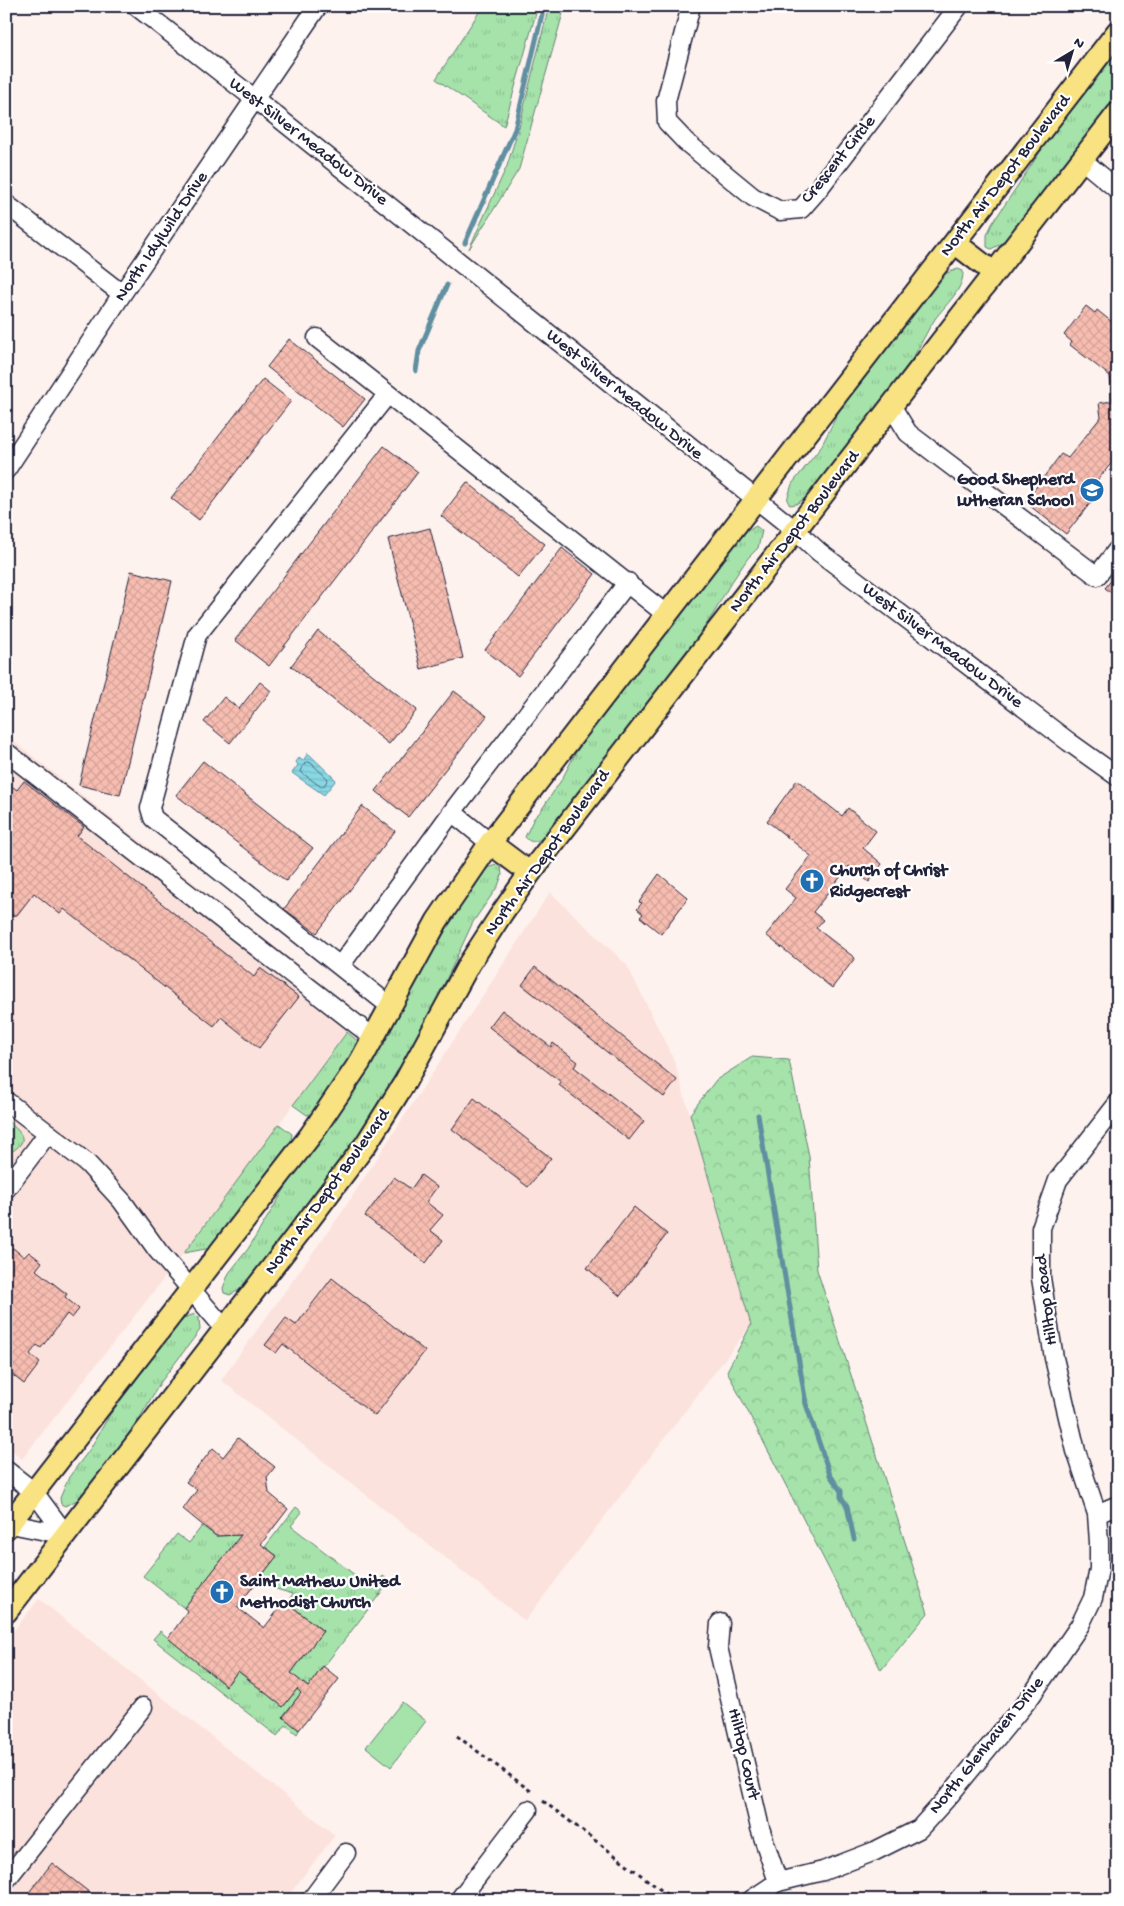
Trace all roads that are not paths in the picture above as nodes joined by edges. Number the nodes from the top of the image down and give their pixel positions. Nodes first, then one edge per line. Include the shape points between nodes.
1 (136, 6) edge
2 (318, 6) edge
3 (691, 6) edge
4 (959, 6) edge
5 (1118, 30) edge
6 (256, 100) junction
7 (1118, 113) edge
8 (1082, 160) junction
9 (1118, 190) edge
10 (6, 204) edge
11 (955, 243) junction
12 (994, 273) junction
13 (122, 294) junction
14 (317, 338) dead end
15 (388, 394) junction
16 (892, 406) junction
17 (6, 470) edge
18 (756, 500) junction
19 (796, 531) junction
20 (1118, 549) edge
21 (628, 582) junction
22 (667, 614) junction
23 (6, 752) edge
24 (1118, 776) edge
25 (452, 812) junction
26 (490, 843) junction
27 (530, 873) junction
28 (340, 966) junction
29 (390, 1006) junction
30 (374, 1038) junction
31 (6, 1101) edge
32 (1118, 1103) edge
33 (48, 1133) junction
34 (6, 1189) edge
35 (191, 1290) junction
36 (225, 1329) junction
37 (6, 1470) edge
38 (34, 1492) junction
39 (1118, 1505) edge
40 (1097, 1514) junction
41 (7, 1525) edge
42 (66, 1535) junction
43 (6, 1612) edge
44 (720, 1623) dead end
45 (143, 1707) dead end
46 (535, 1802) road end
47 (346, 1853) dead end
48 (6, 1880) edge
49 (778, 1882) junction
50 (463, 1898) edge
51 (311, 1900) edge
52 (751, 1900) edge

1 - 6 street, West Silver Meadow Drive
2 - 6 street, North Idylwild Drive
3 - 4 street, Crescent Circle via 666,100 667,122 752,197 780,211 801,208 816,192
5 - 11 main road, North Air Depot Boulevard
6 - 13 street, North Idylwild Drive
6 - 18 street, West Silver Meadow Drive
7 - 8 main road, North Air Depot Boulevard
8 - 9 street
8 - 12 main road, North Air Depot Boulevard
10 - 13 street
11 - 12 main road
11 - 18 main road, North Air Depot Boulevard
12 - 16 main road, North Air Depot Boulevard
13 - 17 street, North Idylwild Drive
14 - 15 street
15 - 21 street
15 - 28 street via 197,635 150,808 153,818
16 - 19 main road, North Air Depot Boulevard
16 - 20 street via 908,433 1097,576
18 - 19 street, West Silver Meadow Drive
18 - 22 main road, North Air Depot Boulevard
19 - 24 street, West Silver Meadow Drive via 819,552
19 - 27 main road, North Air Depot Boulevard
21 - 22 street
21 - 25 street
22 - 26 main road, North Air Depot Boulevard
23 - 30 street
25 - 26 street
25 - 28 street
26 - 27 main road
26 - 29 main road, North Air Depot Boulevard via 437,921
27 - 36 main road, North Air Depot Boulevard via 469,964 405,1082 366,1144
28 - 29 street
29 - 30 main road, North Air Depot Boulevard
30 - 35 main road, North Air Depot Boulevard via 310,1136
31 - 33 street
32 - 40 street, Hilltop Road via 1058,1180 1041,1228 1041,1278 1054,1358 1076,1450
33 - 34 street
33 - 35 street via 87,1163 122,1201
35 - 36 street
35 - 38 main road, North Air Depot Boulevard
36 - 42 main road, North Air Depot Boulevard
37 - 38 street
38 - 41 main road, North Air Depot Boulevard
38 - 42 street
39 - 40 street
40 - 49 street, North Glenhaven Drive via 1099,1570 1093,1598 1080,1625 1031,1696 948,1797 919,1829 875,1852 823,1871
41 - 42 street
42 - 43 main road, North Air Depot Boulevard
44 - 49 street, Hilltop Court via 718,1647 760,1828
45 - 48 street
46 - 50 street
47 - 51 street
49 - 52 street, North Glenhaven Drive

